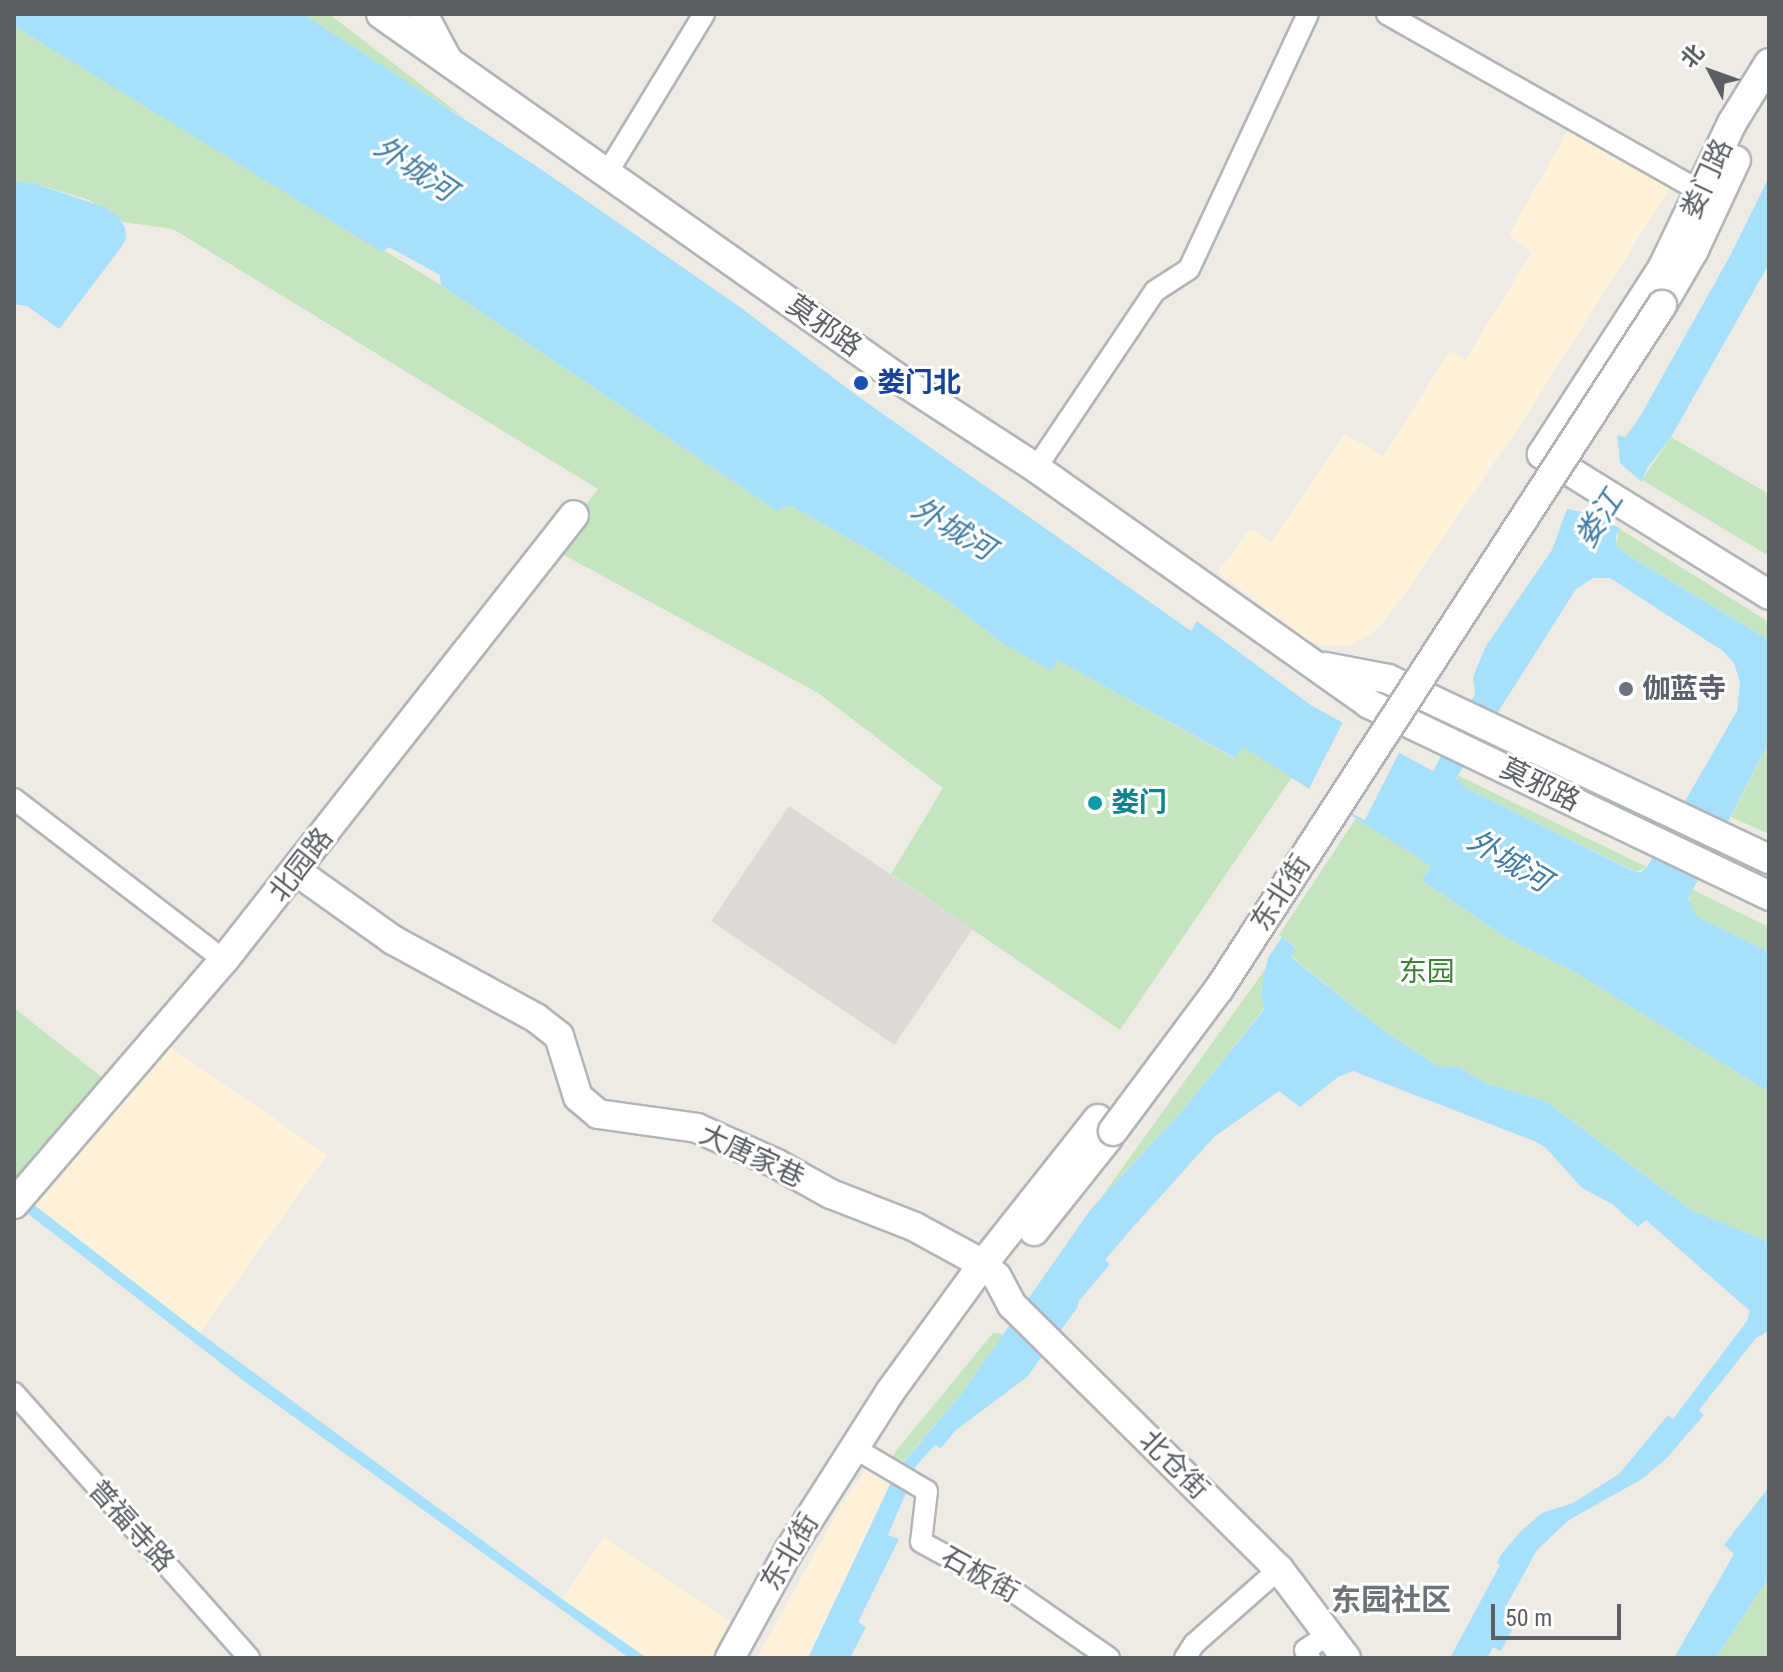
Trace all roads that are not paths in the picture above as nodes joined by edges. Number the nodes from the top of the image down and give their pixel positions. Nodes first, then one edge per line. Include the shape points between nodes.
1 (704, 14) edge
2 (1308, 14) edge
3 (1387, 14) edge
4 (404, 18) edge
5 (1769, 63) edge
6 (1769, 98) edge
7 (607, 173) junction
8 (1709, 197) junction
9 (1654, 300) joint
10 (1550, 459) junction
11 (1036, 468) junction
12 (574, 515) dead end
13 (1769, 595) edge
14 (1316, 665) junction
15 (14, 799) edge
16 (1769, 859) edge
17 (296, 871) junction
18 (1769, 896) edge
19 (224, 960) junction
20 (18, 1198) edge
21 (990, 1271) junction
22 (14, 1393) edge
23 (856, 1449) junction
24 (1279, 1569) junction
25 (1330, 1634) junction
26 (249, 1658) edge
27 (730, 1658) edge
28 (1109, 1658) edge
29 (1185, 1658) edge
30 (1310, 1658) edge
31 (1346, 1658) edge

1 - 7 street
2 - 11 street via 1189,269 1155,291
3 - 8 street
4 - 7 main road, 莫邪路 via 451,66
5 - 8 main road, 娄门路 via 1732,123
6 - 8 main road, 娄门路
7 - 11 main road, 莫邪路 via 896,377
8 - 9 main road, 娄门路
9 - 10 main road, 东北街, bridge
10 - 13 main road
10 - 21 main road, 东北街, bridge via 1219,989
11 - 14 main road, 莫邪路
12 - 17 main road, 北园路
14 - 16 main road, 莫邪路 via 1388,679
14 - 18 main road, 莫邪路 via 1369,704
15 - 19 street
17 - 19 main road, 北园路
17 - 21 main road, 大唐家巷 via 393,940 536,1018 559,1036 578,1097 598,1114 697,1128 831,1194 915,1227
19 - 20 main road, 北园路
21 - 23 main road, 东北街
21 - 24 main road, 北仓街 via 1012,1305
22 - 26 street, 普福寺路
23 - 27 main road, 东北街 via 790,1549
23 - 28 street, 石板街 via 927,1491 921,1542 1017,1594
24 - 25 main road, 北仓街
24 - 29 street
25 - 30 street via 1305,1650
25 - 31 main road, 北仓街

